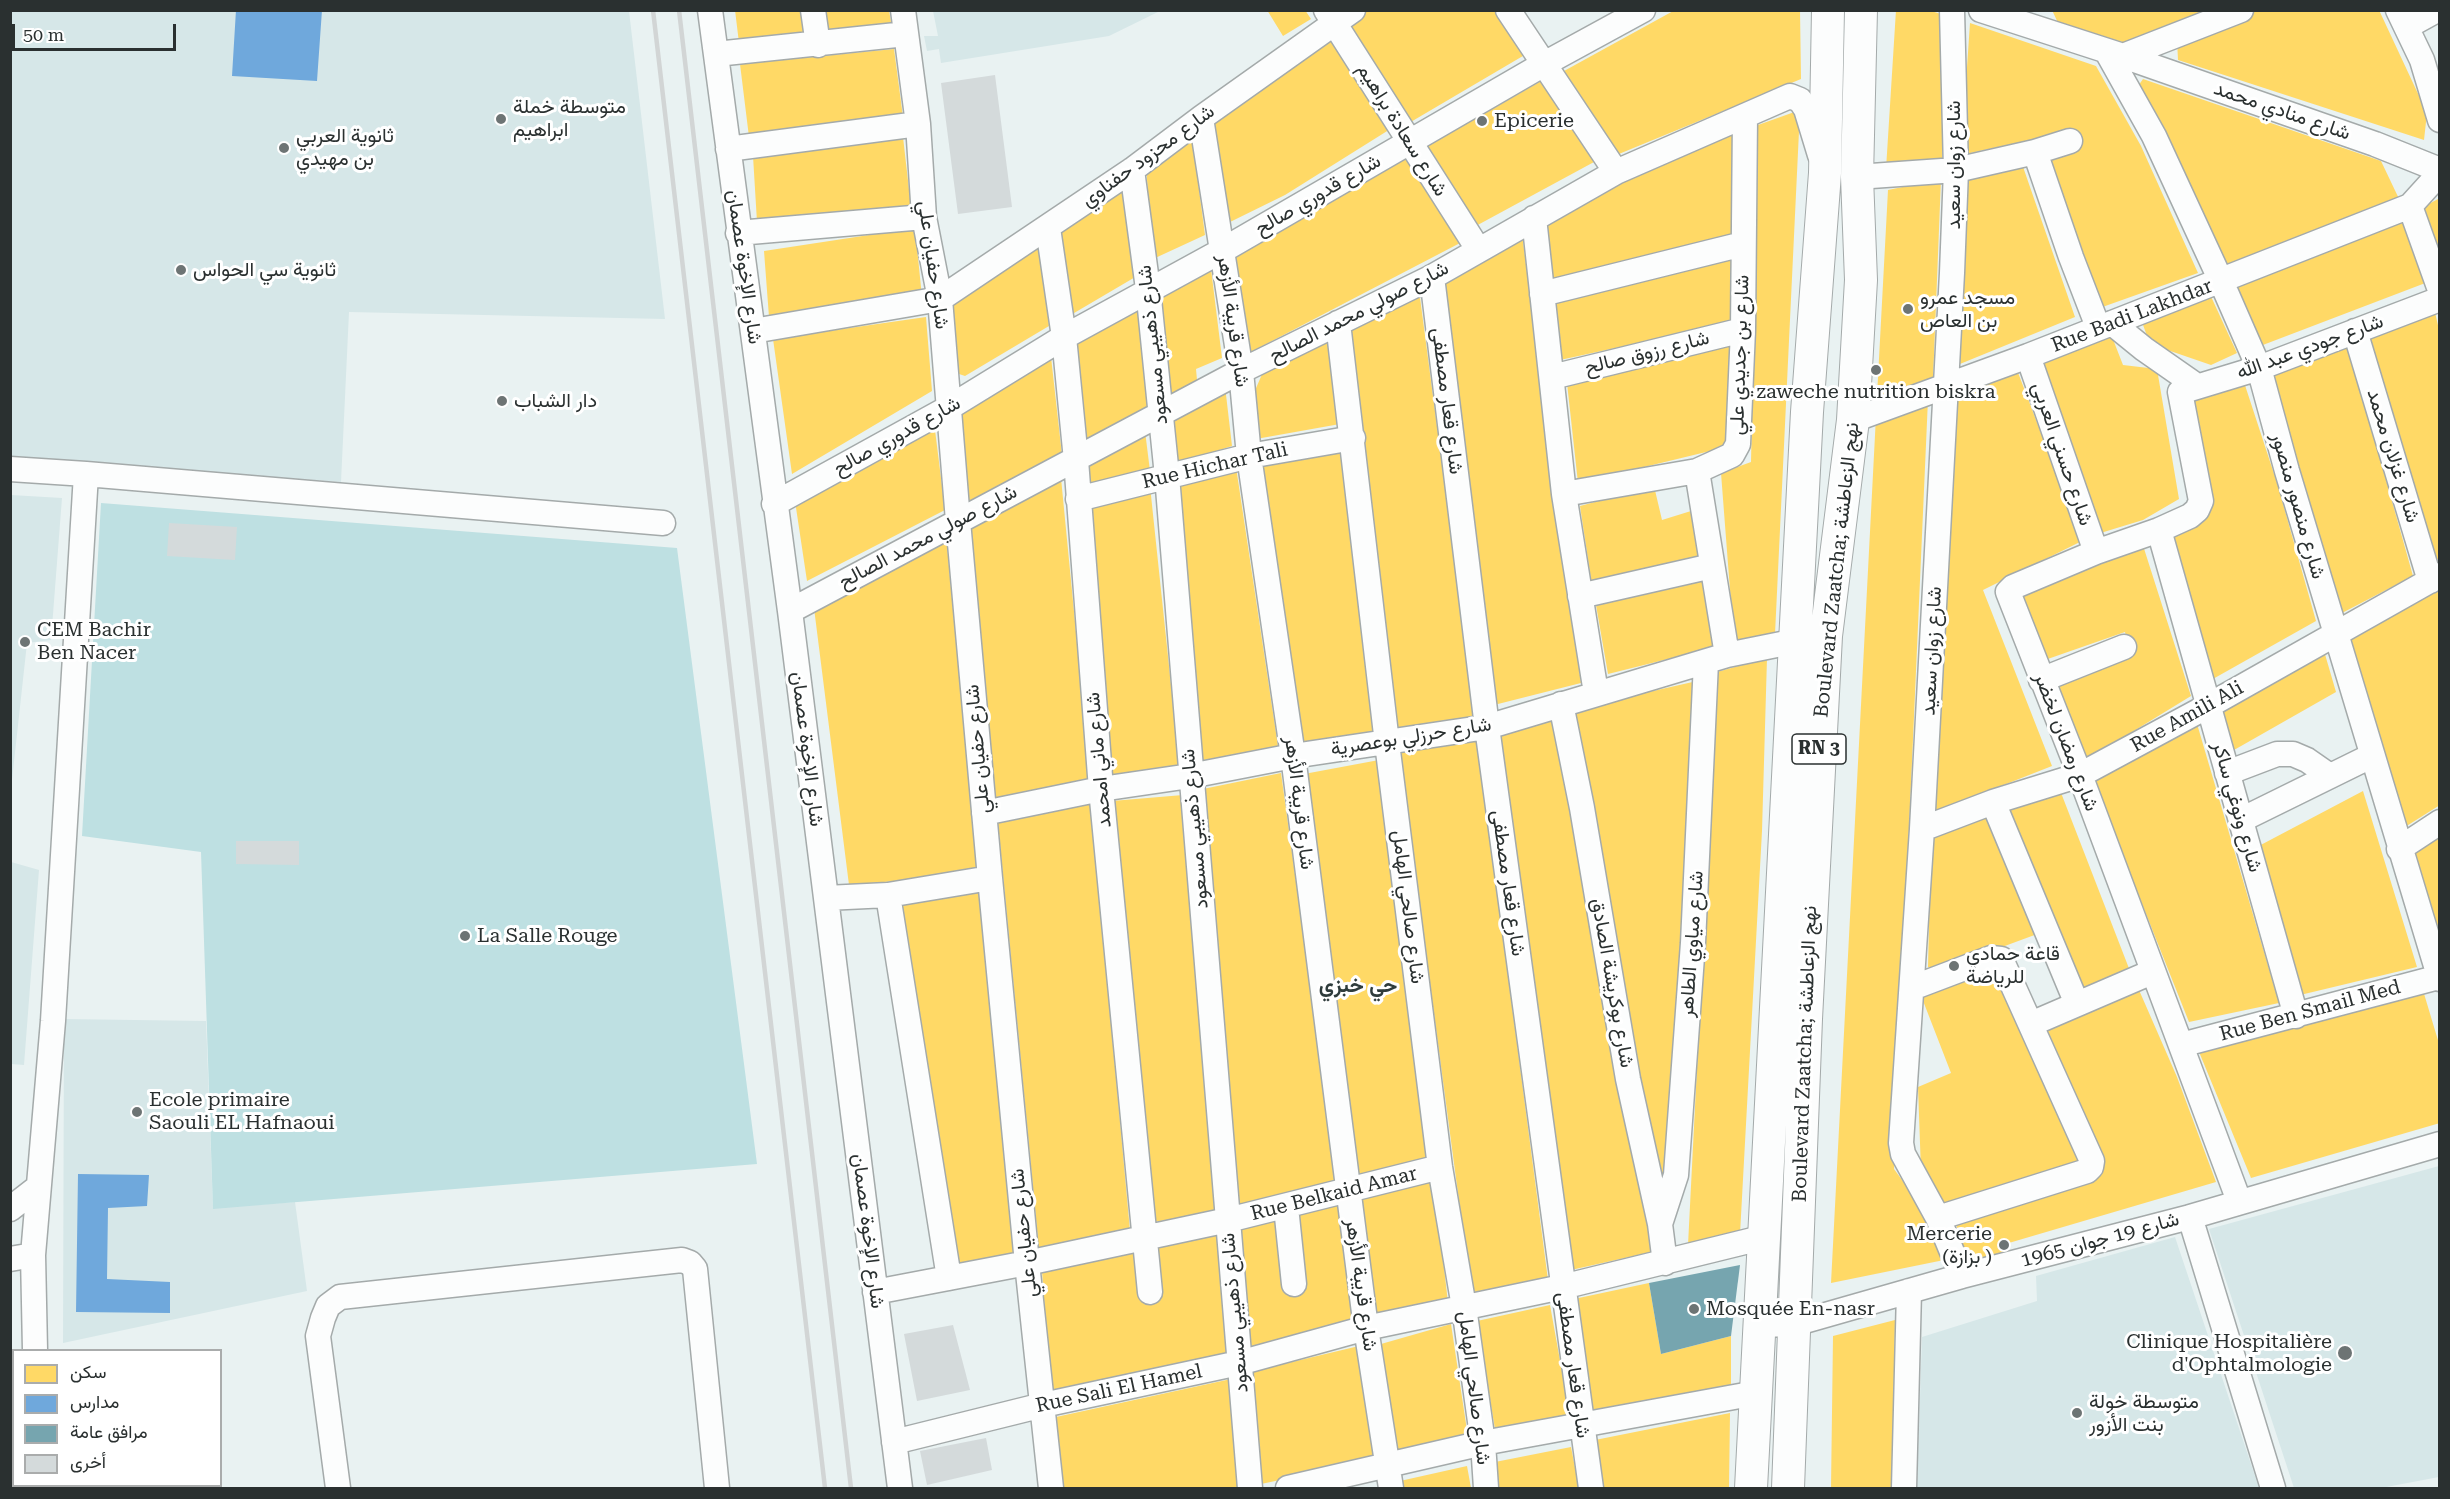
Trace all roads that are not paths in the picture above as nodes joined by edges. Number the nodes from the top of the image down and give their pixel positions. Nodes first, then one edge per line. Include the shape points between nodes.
1 (710, 10) edge
2 (813, 10) edge
3 (903, 10) edge
4 (1508, 10) edge
5 (1643, 10) edge
6 (1827, 10) edge
7 (1862, 10) edge
8 (1952, 10) edge
9 (1981, 10) edge
10 (2241, 10) edge
11 (2437, 10) edge
12 (1338, 15) edge
13 (2403, 18) edge
14 (906, 34) junction
15 (818, 45) junction
16 (716, 54) junction
17 (2115, 54) junction
18 (1544, 64) junction
19 (1745, 117) junction
20 (1201, 118) junction
21 (2439, 120) edge
22 (918, 124) junction
23 (2070, 141) dead end
24 (1409, 142) junction
25 (728, 149) junction
26 (2035, 152) junction
27 (1132, 170) junction
28 (1956, 170) junction
29 (1616, 172) junction
30 (2439, 172) edge
31 (1825, 173) junction
32 (1857, 177) junction
33 (2410, 206) junction
34 (924, 217) junction
35 (1534, 218) junction
36 (1048, 228) junction
37 (738, 233) junction
38 (1743, 244) junction
39 (1478, 249) junction
40 (1223, 250) junction
41 (1432, 277) junction
42 (2222, 281) junction
43 (1148, 290) junction
44 (2439, 290) edge
45 (1542, 294) junction
46 (940, 299) junction
47 (2439, 299) edge
48 (1338, 323) junction
49 (2105, 325) junction
50 (1743, 330) junction
51 (753, 331) junction
52 (2355, 331) junction
53 (1064, 337) junction
54 (2028, 357) junction
55 (2259, 368) junction
56 (1241, 371) junction
57 (1552, 377) junction
58 (1947, 386) junction
59 (2188, 389) junction
60 (950, 407) junction
61 (1160, 414) junction
62 (1853, 420) junction
63 (1353, 438) junction
64 (1249, 456) junction
65 (1076, 460) junction
66 (10, 469) edge
67 (1697, 471) junction
68 (86, 474) junction
69 (1167, 476) junction
70 (1564, 494) junction
71 (1078, 499) junction
72 (774, 504) junction
73 (958, 521) junction
74 (663, 523) dead end
75 (2159, 530) junction
76 (2096, 552) junction
77 (1712, 566) junction
78 (2435, 578) edge
79 (1580, 596) junction
80 (790, 611) junction
81 (2335, 633) junction
82 (1810, 638) junction
83 (2124, 647) dead end
84 (1717, 658) junction
85 (2041, 680) junction
86 (1596, 693) junction
87 (1561, 704) junction
88 (2208, 706) junction
89 (1487, 727) junction
90 (1387, 743) junction
91 (1293, 756) junction
92 (2371, 756) junction
93 (2227, 773) junction
94 (2080, 775) junction
95 (1190, 776) junction
96 (2330, 776) junction
97 (1101, 789) junction
98 (1993, 802) junction
99 (984, 813) junction
100 (2241, 820) junction
101 (2439, 822) edge
102 (1922, 829) junction
103 (2399, 849) junction
104 (990, 878) junction
105 (888, 895) junction
106 (826, 898) junction
107 (2152, 972) junction
108 (2439, 978) edge
109 (1912, 988) junction
110 (2077, 1004) junction
111 (2296, 1016) junction
112 (2031, 1024) junction
113 (2181, 1045) junction
114 (2439, 1144) edge
115 (1440, 1167) junction
116 (37, 1188) junction
117 (1348, 1190) junction
118 (2239, 1201) junction
119 (1286, 1207) junction
120 (10, 1209) edge
121 (2190, 1217) junction
122 (1938, 1218) junction
123 (1228, 1220) junction
124 (1660, 1224) junction
125 (1765, 1237) junction
126 (1144, 1238) junction
127 (22, 1257) edge
128 (1027, 1263) junction
129 (1665, 1263) junction
130 (1962, 1276) junction
131 (949, 1278) junction
132 (1294, 1284) dead end
133 (1562, 1287) junction
134 (1909, 1291) junction
135 (875, 1292) junction
136 (1150, 1292) dead end
137 (1464, 1307) junction
138 (1794, 1324) junction
139 (1758, 1325) junction
140 (1366, 1328) junction
141 (35, 1349) edge
142 (1239, 1363) junction
143 (1756, 1393) junction
144 (1043, 1405) junction
145 (1582, 1424) junction
146 (894, 1442) junction
147 (1483, 1443) junction
148 (1389, 1477) edge
149 (338, 1488) edge
150 (717, 1488) edge
151 (900, 1488) edge
152 (1051, 1488) edge
153 (1250, 1488) edge
154 (1288, 1488) edge
155 (1486, 1488) edge
156 (1590, 1488) edge
157 (1751, 1488) edge
158 (1788, 1488) edge
159 (1904, 1488) edge
160 (2273, 1488) edge

1 - 16 street, شارع الإخوة عصمان
2 - 15 street
3 - 14 street, شارع حفيان علي
4 - 18 street
5 - 18 street, شارع قدوري صالح
6 - 31 main road, Boulevard Zaatcha; نهج الزعاطشة / RN 3
7 - 32 main road, Boulevard Zaatcha; نهج الزعاطشة / RN 3
8 - 28 street, شارع زوان سعيد
9 - 17 street, شارع منادي محمد
10 - 17 street
11 - 13 street
12 - 20 street, شارع محزود حفناوي
12 - 24 street, شارع سعادة براهيم
13 - 21 street via 2422,60
14 - 15 street
14 - 22 street, شارع حفيان علي
15 - 16 street
16 - 25 street, شارع الإخوة عصمان
17 - 30 street, شارع منادي محمد via 2375,144
17 - 42 street, شارع منصور منصور
18 - 24 street, شارع قدوري صالح
18 - 29 street
19 - 29 street, شارع صولي محمد الصالح
19 - 31 street, شارع صولي محمد الصالح via 1790,96 1800,100
19 - 38 street, شارع بن جديدي علي
20 - 27 street, شارع محزود حفناوي
20 - 40 street, شارع قريبة الأزهر
22 - 25 street
22 - 34 street, شارع حفيان علي
23 - 26 street
24 - 39 street, شارع سعادة براهيم
24 - 40 street, شارع قدوري صالح
25 - 37 street, شارع الإخوة عصمان
26 - 28 street
26 - 49 street via 2071,257
27 - 36 street, شارع محزود حفناوي
27 - 43 street, شارع ذهيبي مسعود
28 - 32 street
28 - 58 street, شارع زوان سعيد
29 - 35 street, شارع صولي محمد الصالح
30 - 33 street
31 - 82 main road, Boulevard Zaatcha; نهج الزعاطشة / RN 3 via 1807,412
32 - 62 main road, Boulevard Zaatcha; نهج الزعاطشة / RN 3 via 1861,280
33 - 42 street, Rue Badi Lakhdar
33 - 44 street
34 - 37 street
34 - 46 street, شارع حفيان علي
35 - 39 street, شارع صولي محمد الصالح
35 - 45 street
36 - 46 street, شارع محزود حفناوي
36 - 53 street, شارع ماني امحمد
37 - 51 street, شارع الإخوة عصمان
38 - 45 street
38 - 50 street, شارع بن جديدي علي
39 - 41 street, شارع صولي محمد الصالح
40 - 43 street, شارع قدوري صالح
40 - 56 street, شارع قريبة الأزهر
41 - 48 street, شارع صولي محمد الصالح
41 - 89 street, شارع قعار مصطفى
42 - 49 street, Rue Badi Lakhdar
42 - 55 street, شارع منصور منصور
43 - 53 street, شارع قدوري صالح
43 - 61 street, شارع ذهيبي مسعود
45 - 57 street
46 - 51 street
46 - 60 street, شارع حفيان علي
47 - 52 street, شارع جودي عبد الله
48 - 56 street, شارع صولي محمد الصالح
48 - 63 street, شارع صالحي الهامل
49 - 54 street, Rue Badi Lakhdar
49 - 59 street via 2152,356
50 - 57 street, شارع رزوق صالح
50 - 67 street, شارع بن جديدي علي via 1738,444 1732,455
51 - 72 street, شارع الإخوة عصمان
52 - 55 street, شارع جودي عبد الله
52 - 78 street, شارع غزلان محمد
53 - 60 street, شارع قدوري صالح
53 - 65 street, شارع ماني امحمد
54 - 58 street, Rue Badi Lakhdar
54 - 76 street, شارع حسني العربي
55 - 59 street, شارع جودي عبد الله
55 - 81 street, شارع منصور منصور
56 - 61 street, شارع صولي محمد الصالح
56 - 64 street, شارع قريبة الأزهر
57 - 70 street
58 - 62 street, Rue Badi Lakhdar
58 - 102 street, شارع زوان سعيد
59 - 75 street, شارع رمضان لخضر via 2201,501 2190,516
60 - 72 street, شارع قدوري صالح
60 - 73 street, شارع حفيان علي
61 - 65 street, شارع صولي محمد الصالح
61 - 69 street, شارع ذهيبي مسعود
62 - 82 main road, Boulevard Zaatcha; نهج الزعاطشة / RN 3
63 - 64 street, Rue Hichar Tali
63 - 90 street, شارع صالحي الهامل
64 - 69 street, Rue Hichar Tali
64 - 91 street, شارع قريبة الأزهر
65 - 71 street, شارع ماني امحمد
65 - 73 street, شارع صولي محمد الصالح
66 - 68 street
67 - 70 street, شارع بن جديدي علي
67 - 77 street, شارع مياوي الطاهر
68 - 74 street
68 - 116 street via 53,1021
69 - 71 street, Rue Hichar Tali
69 - 95 street, شارع ذهيبي مسعود
70 - 79 street
71 - 97 street, شارع ماني امحمد
72 - 80 street, شارع الإخوة عصمان
73 - 80 street, شارع صولي محمد الصالح
73 - 99 street, شارع حفيان علي
75 - 76 street, شارع رمضان لخضر
75 - 88 street, شارع ونوغي ساكر
76 - 85 street, شارع رمضان لخضر via 2008,592
77 - 79 street
77 - 84 street, شارع مياوي الطاهر
78 - 81 street, Rue Amili Ali
79 - 86 street
80 - 106 street, شارع الإخوة عصمان
81 - 88 street, Rue Amili Ali
81 - 92 street, شارع منصور منصور
82 - 84 street, شارع حرزلي بوعصرية
82 - 125 main road, Boulevard Zaatcha; نهج الزعاطشة / RN 3
82 - 138 main road, Boulevard Zaatcha; نهج الزعاطشة / RN 3 via 1814,844
83 - 85 street
84 - 86 street, شارع حرزلي بوعصرية
84 - 124 street, شارع مياوي الطاهر via 1676,1174
85 - 94 street, شارع رمضان لخضر
86 - 87 street, شارع حرزلي بوعصرية
87 - 89 street, شارع حرزلي بوعصرية
87 - 124 street, شارع بوكريشة الصادق via 1628,1079
88 - 93 street, شارع ونوغي ساكر
88 - 94 street, Rue Amili Ali
89 - 90 street, شارع حرزلي بوعصرية
89 - 133 street, شارع قعار مصطفى
90 - 91 street, شارع حرزلي بوعصرية
90 - 115 street, شارع صالحي الهامل
91 - 95 street, شارع حرزلي بوعصرية
91 - 117 street, شارع قريبة الأزهر
92 - 96 street
92 - 103 street, شارع منصور منصور
93 - 96 street via 2277,754 2293,754
93 - 100 street, شارع ونوغي ساكر
94 - 98 street, Rue Amili Ali
94 - 107 street, شارع رمضان لخضر
95 - 97 street, شارع حرزلي بوعصرية
95 - 123 street, شارع ذهيبي مسعود
96 - 100 street
97 - 99 street, شارع حرزلي بوعصرية
97 - 126 street, شارع ماني امحمد
98 - 102 street, Rue Amili Ali
98 - 110 street
99 - 104 street, شارع حفيان علي
100 - 111 street, شارع ونوغي ساكر
101 - 103 street
102 - 109 street, شارع زوان سعيد
103 - 108 street, شارع منصور منصور
104 - 105 street
104 - 128 street, شارع حفيان علي
105 - 106 street
105 - 131 street
106 - 135 street, شارع الإخوة عصمان
107 - 110 street
107 - 113 street, شارع رمضان لخضر
108 - 111 street, Rue Ben Smail Med
109 - 112 street via 2001,959
109 - 122 street, شارع زوان سعيد via 1901,1143 1903,1154
110 - 112 street
111 - 113 street, Rue Ben Smail Med
112 - 122 street via 2091,1167
113 - 118 street, شارع رمضان لخضر
114 - 118 street, شارع 19 جوان 1965
115 - 117 street, Rue Belkaid Amar
115 - 137 street, شارع صالحي الهامل
116 - 120 street
116 - 127 street
117 - 119 street, Rue Belkaid Amar
117 - 140 street, شارع قريبة الأزهر
118 - 121 street, شارع 19 جوان 1965
119 - 123 street, Rue Belkaid Amar
119 - 132 street
121 - 130 street, شارع 19 جوان 1965
121 - 160 street
122 - 130 street, شارع زوان سعيد
123 - 126 street, Rue Belkaid Amar
123 - 142 street, شارع ذهيبي مسعود
124 - 129 street, شارع بوكريشة الصادق
125 - 129 street, Rue Sali El Hamel
125 - 139 main road, Boulevard Zaatcha; نهج الزعاطشة / RN 3
126 - 128 street, Rue Belkaid Amar
126 - 136 street, شارع ماني امحمد
127 - 141 street
128 - 131 street, Rue Belkaid Amar
128 - 144 street, شارع حفيان علي
129 - 133 street, Rue Sali El Hamel
130 - 134 street, شارع 19 جوان 1965
131 - 135 street, Rue Belkaid Amar
133 - 137 street, Rue Sali El Hamel
133 - 145 street, شارع قعار مصطفى
134 - 138 street, شارع 19 جوان 1965
134 - 159 street
135 - 146 street, شارع الإخوة عصمان
137 - 140 street, Rue Sali El Hamel
137 - 147 street, شارع صالحي الهامل
138 - 139 street, شارع 19 جوان 1965
138 - 158 main road, Boulevard Zaatcha; نهج الزعاطشة / RN 3
139 - 143 main road, Boulevard Zaatcha; نهج الزعاطشة / RN 3
140 - 142 street, Rue Sali El Hamel
140 - 148 street, شارع قريبة الأزهر
142 - 144 street, Rue Sali El Hamel
142 - 153 street, شارع ذهيبي مسعود
143 - 145 street
143 - 157 main road, Boulevard Zaatcha; نهج الزعاطشة / RN 3
144 - 146 street, Rue Sali El Hamel
144 - 152 street, شارع حفيان علي
145 - 147 street
145 - 156 street, شارع قعار مصطفى
146 - 151 street, شارع الإخوة عصمان
147 - 148 street
147 - 155 street, شارع صالحي الهامل
148 - 154 street
149 - 150 street via 318,1336 328,1306 340,1297 682,1260 695,1269

